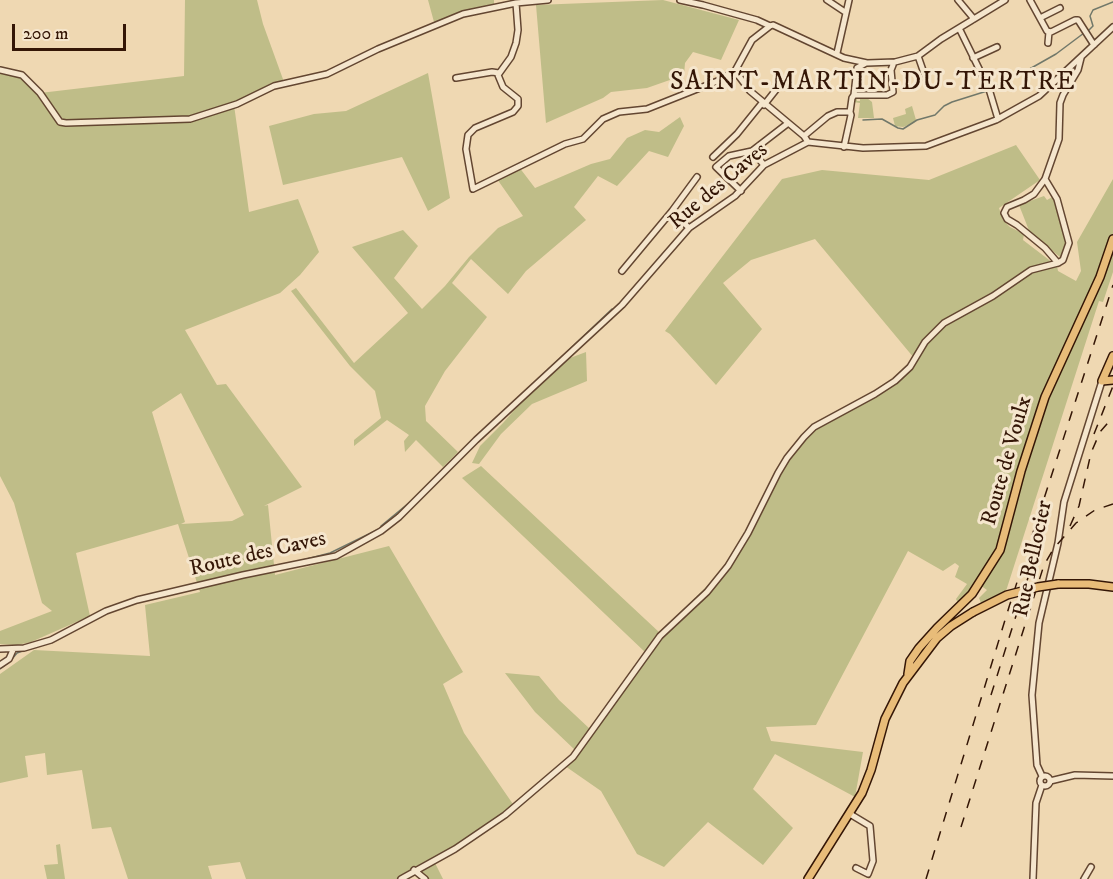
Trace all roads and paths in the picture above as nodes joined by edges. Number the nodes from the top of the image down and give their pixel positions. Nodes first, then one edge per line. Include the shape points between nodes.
1 (548, 0) edge
2 (680, 0) edge
3 (827, 0) edge
4 (849, 0) edge
5 (958, 0) edge
6 (1005, 0) edge
7 (1030, 0) edge
8 (516, 3) junction
9 (1060, 8) dead end
10 (845, 12) junction
11 (1040, 18) junction
12 (974, 19) junction
13 (770, 26) junction
14 (1113, 27) edge
15 (959, 28) junction
16 (1049, 32) junction
17 (1048, 43) dead end
18 (1094, 45) junction
19 (997, 47) dead end
20 (837, 53) junction
21 (918, 56) junction
22 (973, 58) junction
23 (1081, 58) junction
24 (867, 63) junction
25 (893, 65) dead end
26 (0, 70) edge
27 (735, 71) junction
28 (499, 73) junction
29 (456, 78) dead end
30 (926, 79) dead end
31 (779, 86) dead end
32 (854, 95) junction
33 (763, 104) junction
34 (850, 112) junction
35 (998, 119) junction
36 (787, 123) junction
37 (806, 139) junction
38 (844, 147) junction
39 (752, 151) junction
40 (713, 157) dead end
41 (764, 165) junction
42 (697, 177) dead end
43 (1046, 179) junction
44 (741, 191) junction
45 (672, 211) junction
46 (689, 228) junction
47 (1113, 239) edge
48 (1058, 263) junction
49 (622, 271) dead end
50 (1113, 356) edge
51 (1110, 368) edge
52 (1113, 379) edge
53 (1102, 381) junction
54 (514, 404) joint
55 (1113, 587) edge
56 (0, 649) edge
57 (12, 650) junction
58 (0, 665) edge
59 (909, 674) junction
60 (1042, 776) junction
61 (1113, 776) edge
62 (1050, 781) junction
63 (1042, 785) junction
64 (850, 814) junction
65 (1091, 867) dead end
66 (856, 868) dead end
67 (414, 870) junction
68 (400, 879) edge
69 (425, 879) edge
70 (808, 879) edge
71 (1033, 879) edge
72 (1084, 879) edge

1 - 8 street
2 - 13 street
3 - 10 street
4 - 10 street
5 - 12 street
6 - 12 street
7 - 11 street
8 - 26 street via 463,14 327,74 274,86 237,104 190,119 60,122 22,75
8 - 28 street via 516,43
9 - 11 street
10 - 20 street
11 - 16 street
12 - 15 street
13 - 20 street
13 - 27 street via 752,40
14 - 18 street
15 - 21 street
15 - 22 street
16 - 17 street
16 - 18 street via 1078,20
18 - 23 street
19 - 22 street
20 - 24 street
21 - 24 street
21 - 30 street
22 - 35 street
23 - 35 street via 1039,96
23 - 43 street via 1063,95 1059,139
24 - 32 street via 857,68
25 - 32 street via 893,92
27 - 28 street via 647,109 620,112 603,119 583,139 472,189 466,149 468,135 475,128 513,112 519,102 500,84
27 - 33 street
28 - 29 street
31 - 33 street
32 - 34 street
33 - 36 street
33 - 40 street
34 - 37 street, Rue des Caves via 828,116
34 - 38 street
35 - 38 street via 926,146
36 - 37 street
36 - 39 street
37 - 38 street
37 - 41 street, Rue des Caves
39 - 41 street
39 - 44 street via 729,156 716,167
41 - 44 street, Rue des Caves
42 - 45 street
43 - 48 street via 1057,199 1069,243
43 - 48 street via 1035,194 1007,207 1004,213
44 - 46 street, Rue des Caves
45 - 46 street
45 - 49 street
46 - 54 street, Rue des Caves via 622,305
47 - 59 main road, Route de Voulx via 1046,397 1000,550 972,594 919,648 910,661
48 - 67 street via 1031,270 944,323 895,381 814,427 777,473 728,566 660,636 577,752 505,815 464,844
50 - 51 main road, Rue Bellocier
51 - 53 main road, Rue Bellocier
52 - 53 main road
53 - 60 street, Rue Bellocier via 1064,502 1037,633 1032,695 1037,765
54 - 57 street, Route des Caves via 399,517 336,556 137,600 106,611 51,640
55 - 59 main road, bridge via 1059,584 1007,595 951,626
56 - 57 street, Route des Caves
57 - 58 street via 9,659
59 - 64 main road via 892,703 871,770
60 - 62 street
60 - 63 street
61 - 62 street via 1075,775
62 - 63 street
63 - 71 street via 1036,803
64 - 66 street via 870,826 873,861 868,874
64 - 70 main road
65 - 72 street
67 - 68 street
67 - 69 street

